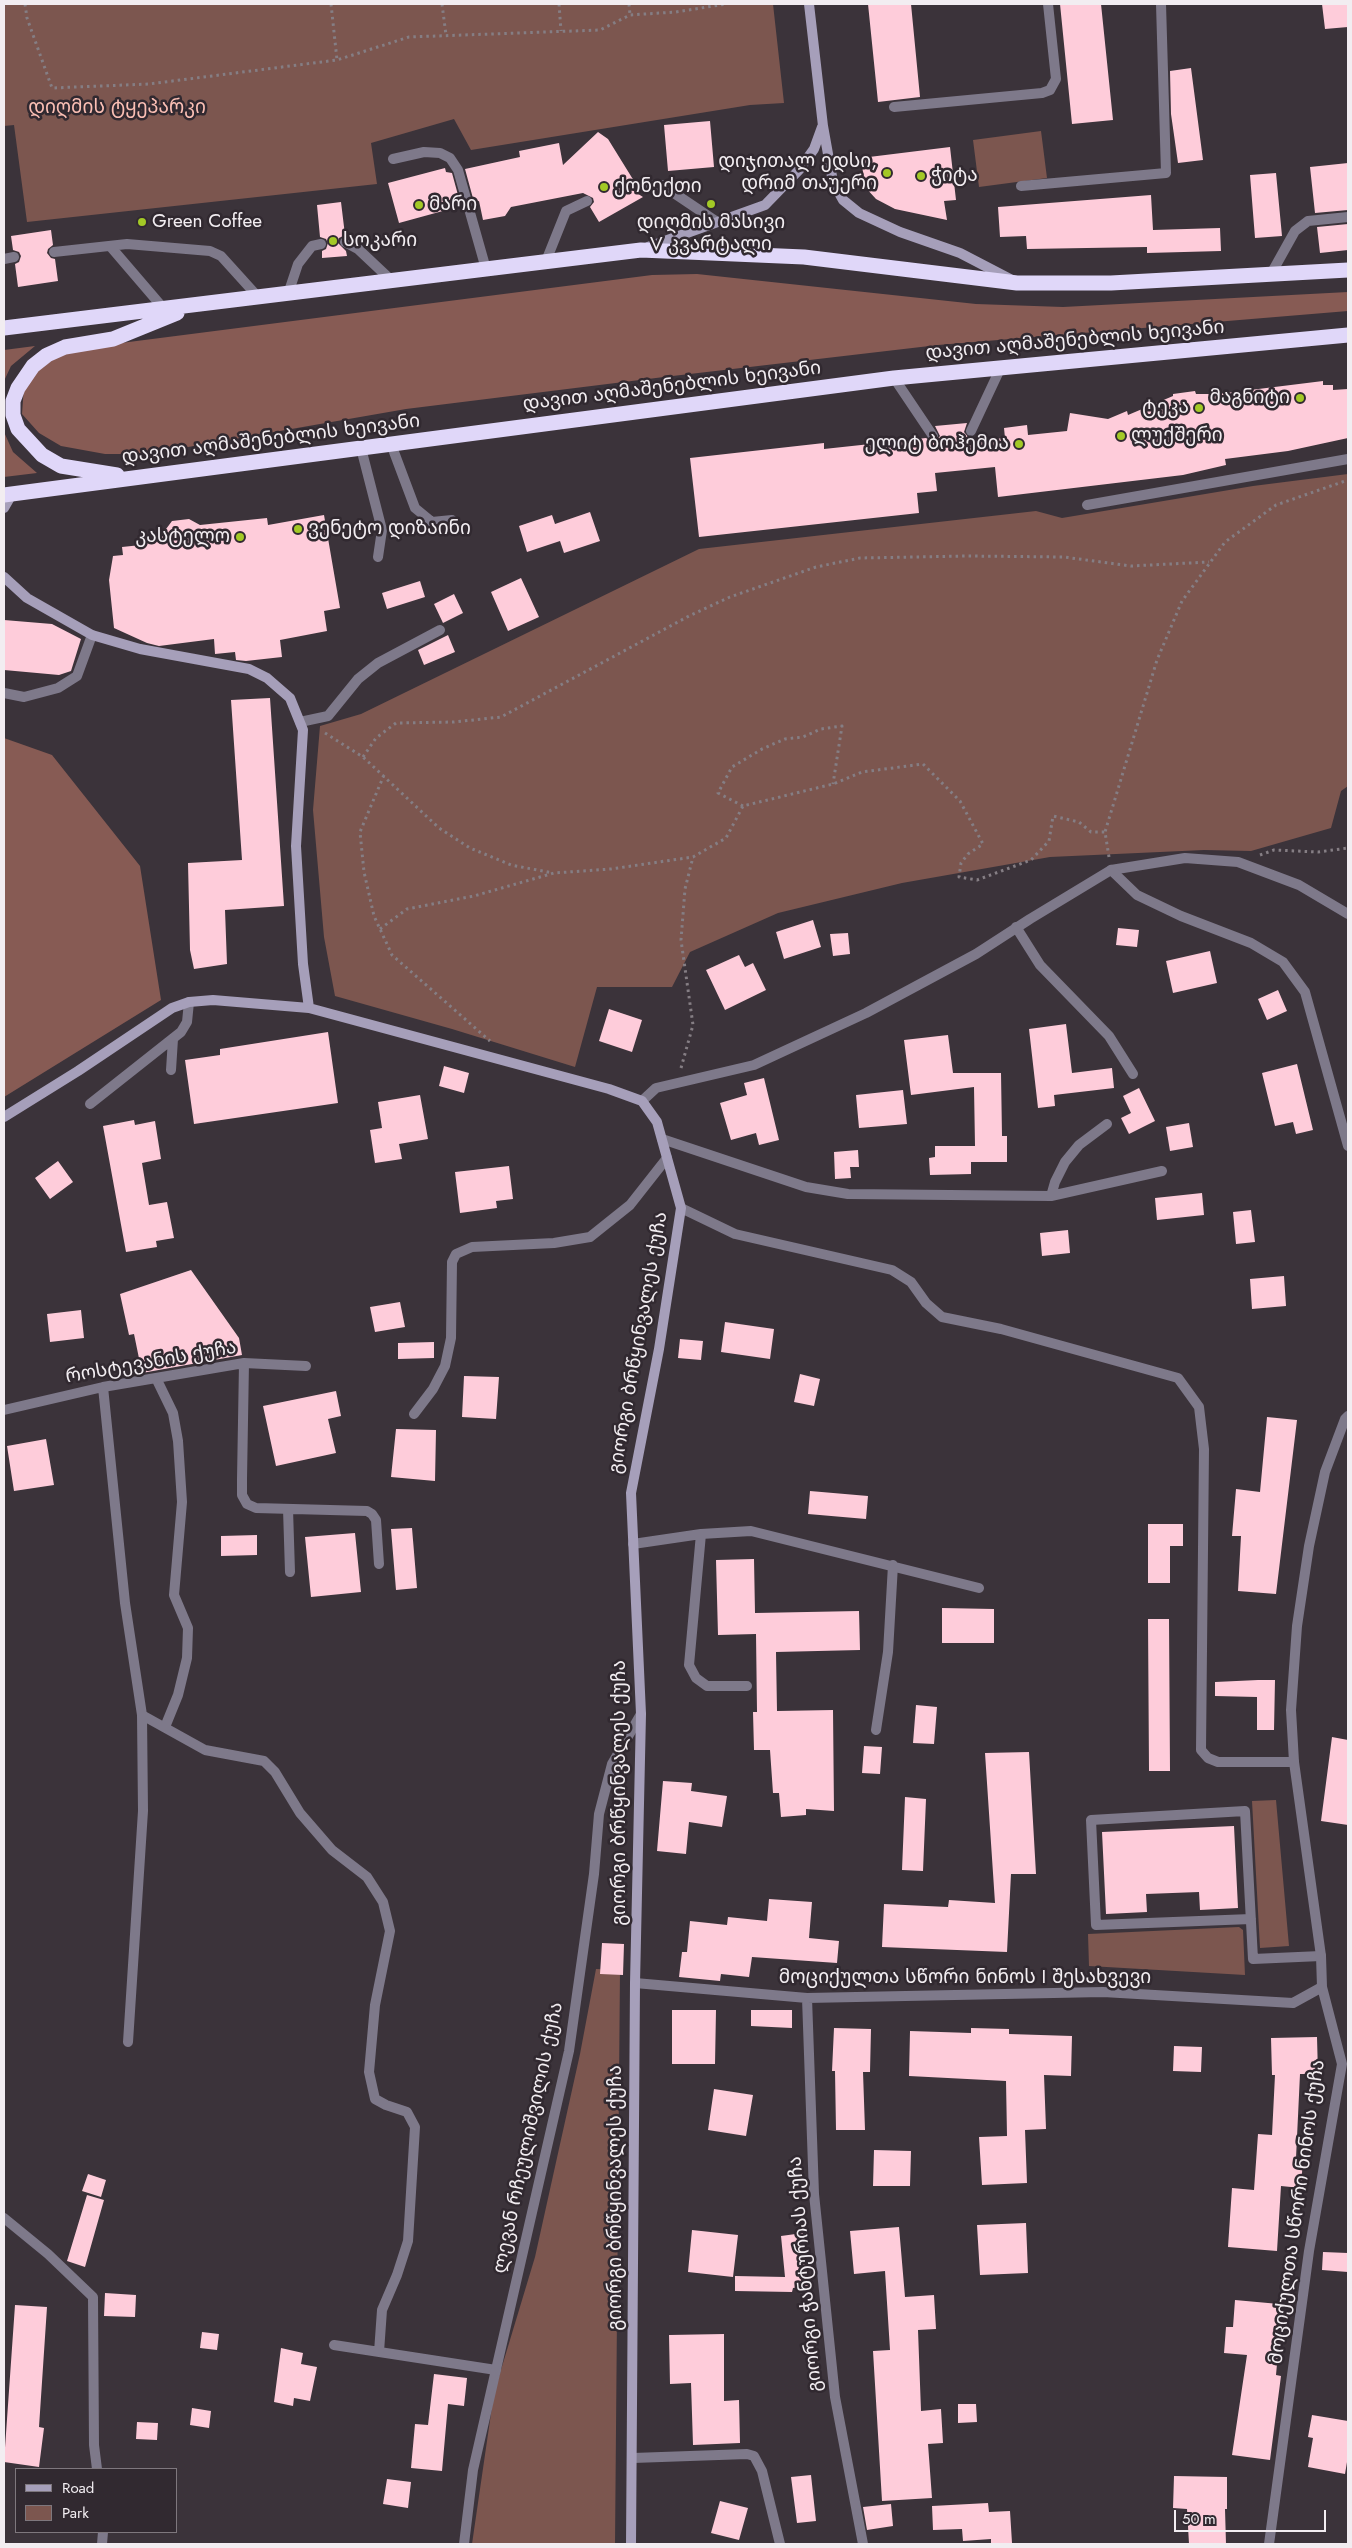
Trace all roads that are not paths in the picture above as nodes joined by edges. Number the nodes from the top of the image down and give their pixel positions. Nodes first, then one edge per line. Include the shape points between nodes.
1 (809, 4) edge
2 (1048, 4) edge
3 (1161, 4) edge
4 (894, 106) dead end
5 (823, 126) junction
6 (393, 159) dead end
7 (1021, 186) dead end
8 (638, 187) dead end
9 (587, 201) dead end
10 (1348, 216) edge
11 (717, 222) junction
12 (346, 242) dead end
13 (321, 244) dead end
14 (110, 246) junction
15 (641, 250) junction
16 (54, 252) dead end
17 (546, 261) junction
18 (486, 269) junction
19 (1348, 270) edge
20 (1271, 274) junction
21 (392, 280) junction
22 (1017, 283) junction
23 (288, 294) junction
24 (259, 298) junction
25 (195, 306) junction
26 (164, 309) junction
27 (4, 328) edge
28 (1348, 335) edge
29 (1001, 367) junction
30 (894, 378) junction
31 (971, 431) dead end
32 (934, 436) dead end
33 (391, 444) junction
34 (361, 448) junction
35 (1348, 459) edge
36 (135, 478) junction
37 (8, 494) edge
38 (1087, 505) dead end
39 (4, 508) edge
40 (452, 520) dead end
41 (378, 558) dead end
42 (4, 577) edge
43 (440, 630) dead end
44 (92, 635) junction
45 (4, 693) edge
46 (300, 722) junction
47 (1111, 870) junction
48 (1348, 914) edge
49 (1016, 927) junction
50 (189, 1002) junction
51 (309, 1008) junction
52 (172, 1039) junction
53 (171, 1070) dead end
54 (1134, 1074) dead end
55 (642, 1102) junction
56 (90, 1104) dead end
57 (4, 1117) edge
58 (1107, 1124) dead end
59 (662, 1139) junction
60 (1348, 1146) edge
61 (667, 1158) junction
62 (1162, 1171) dead end
63 (1051, 1196) junction
64 (681, 1208) junction
65 (244, 1363) junction
66 (306, 1366) dead end
67 (156, 1378) junction
68 (103, 1387) junction
69 (4, 1410) edge
70 (414, 1414) dead end
71 (1348, 1416) edge
72 (288, 1509) junction
73 (701, 1534) junction
74 (633, 1544) junction
75 (379, 1564) dead end
76 (893, 1565) junction
77 (290, 1572) dead end
78 (978, 1588) dead end
79 (748, 1686) dead end
80 (641, 1714) junction
81 (142, 1715) junction
82 (165, 1727) junction
83 (876, 1730) dead end
84 (1294, 1762) junction
85 (1251, 1919) junction
86 (1321, 1956) junction
87 (635, 1983) junction
88 (1322, 1987) junction
89 (807, 1998) junction
90 (128, 2042) dead end
91 (4, 2218) edge
92 (334, 2345) dead end
93 (379, 2352) junction
94 (496, 2370) junction
95 (633, 2458) junction
96 (96, 2468) edge
97 (464, 2544) edge
98 (630, 2544) edge
99 (780, 2544) edge
100 (863, 2544) edge
101 (1269, 2544) edge

1 - 5 street
2 - 4 street via 1056,79 1050,90
3 - 7 street via 1166,173
5 - 11 street via 814,149 799,170 765,205
5 - 22 street via 833,182 842,200 859,213 900,232 960,253
6 - 18 street via 424,152 440,153 450,158 458,170
8 - 11 street via 662,185
9 - 17 street via 566,211
10 - 20 street via 1308,221 1294,231
11 - 15 street
12 - 21 street
13 - 23 street via 312,246 298,264
14 - 16 street
14 - 24 street via 127,244 210,251 221,256
14 - 26 street
15 - 17 highway
15 - 22 highway via 804,257
17 - 18 highway
18 - 21 highway
19 - 20 highway
20 - 22 highway via 1111,283
21 - 23 highway
23 - 24 highway
24 - 25 highway
25 - 26 highway
25 - 36 highway via 113,339 65,347 47,355 32,366 13,401 18,429 42,455 61,466
26 - 27 highway
28 - 29 highway, დავით აღმაშენებლის ხეივანი
29 - 30 highway, დავით აღმაშენებლის ხეივანი
29 - 31 street
30 - 32 street
30 - 33 highway, დავით აღმაშენებლის ხეივანი
33 - 34 highway, დავით აღმაშენებლის ხეივანი
33 - 40 street via 415,508 432,522
34 - 36 highway, დავით აღმაშენებლის ხეივანი
34 - 41 street via 382,530
35 - 38 street
36 - 37 highway, დავით აღმაშენებლის ხეივანი
37 - 39 street
42 - 44 street via 27,598
43 - 46 street via 378,663 358,679 328,716
44 - 45 street via 77,676 58,688 24,697
44 - 46 street via 140,649 248,669 267,678 290,698
46 - 51 street via 303,730 296,846
47 - 48 street via 1185,858 1238,862 1299,885
47 - 49 street
47 - 60 street via 1137,895 1251,943 1283,962 1305,992
49 - 54 street via 1040,965 1109,1036
49 - 55 street via 976,954 820,1035 754,1065 656,1088
50 - 51 street via 238,1000
50 - 52 street via 187,1022
50 - 57 street via 172,1008
51 - 55 street via 609,1089
52 - 53 street
52 - 56 street
55 - 59 street, გიორგი ბრწყინვალეს ქუჩა via 657,1122
58 - 63 street via 1078,1145 1062,1169
59 - 61 street, გიორგი ბრწყინვალეს ქუჩა
59 - 63 street via 806,1187 848,1194
61 - 64 street, გიორგი ბრწყინვალეს ქუჩა
61 - 70 street via 630,1205 590,1237 554,1243 472,1247 456,1254 452,1262 451,1338 445,1366
62 - 63 street
64 - 74 street, გიორგი ბრწყინვალეს ქუჩა via 659,1349 631,1493
64 - 84 street via 735,1234 892,1270 910,1282 942,1317 1002,1329 1178,1378 1199,1408 1204,1449 1201,1750 1218,1762
65 - 66 street, როსტევანის ქუჩა
65 - 67 street, როსტევანის ქუჩა
65 - 72 street via 242,1495 247,1504 256,1508
67 - 68 street, როსტევანის ქუჩა
67 - 82 street via 173,1414 178,1442 182,1502 174,1595 188,1628 183,1676
68 - 69 street, როსტევანის ქუჩა
68 - 81 street via 125,1603
71 - 84 street, მოციქულთა სწორი ნინოს ქუჩა via 1325,1472 1296,1626 1291,1710
72 - 75 street via 367,1511 372,1514 376,1520
72 - 77 street
73 - 74 street
73 - 76 street via 751,1531
73 - 79 street via 689,1665 696,1678 707,1686
74 - 80 street, გიორგი ბრწყინვალეს ქუჩა
76 - 78 street
76 - 83 street via 888,1652
80 - 87 street, გიორგი ბრწყინვალეს ქუჩა
80 - 94 street, ლევან რჩეულიშვილის ქუჩა via 612,1764 599,1814 594,1874 569,2051
81 - 82 street
81 - 90 street via 143,1811
82 - 93 street via 205,1750 264,1761 275,1772 300,1813 332,1850 367,1878 383,1902 390,1931 375,2005 369,2072 375,2099 407,2112 415,2127 408,2241 382,2310
84 - 86 street, მოციქულთა სწორი ნინოს ქუჩა
85 - 85 street via 1245,1811 1091,1820 1096,1925
85 - 86 street via 1253,1959
86 - 88 street, მოციქულთა სწორი ნინოს ქუჩა
87 - 89 street, მოციქულთა სწორი ნინოს I შესახვევი
87 - 95 street, გიორგი ბრწყინვალეს ქუჩა
88 - 89 street, მოციქულთა სწორი ნინოს I შესახვევი via 1293,2004 1102,1992
88 - 101 street, მოციქულთა სწორი ნინოს ქუჩა via 1342,2064 1309,2251
89 - 100 street, გიორგი ჭანტურიას ქუჩა via 814,2194 835,2398
91 - 96 street via 93,2297
92 - 93 street
93 - 94 street
94 - 97 street, ლევან რჩეულიშვილის ქუჩა via 473,2470
95 - 98 street, გიორგი ბრწყინვალეს ქუჩა
95 - 99 street via 754,2456 762,2471

